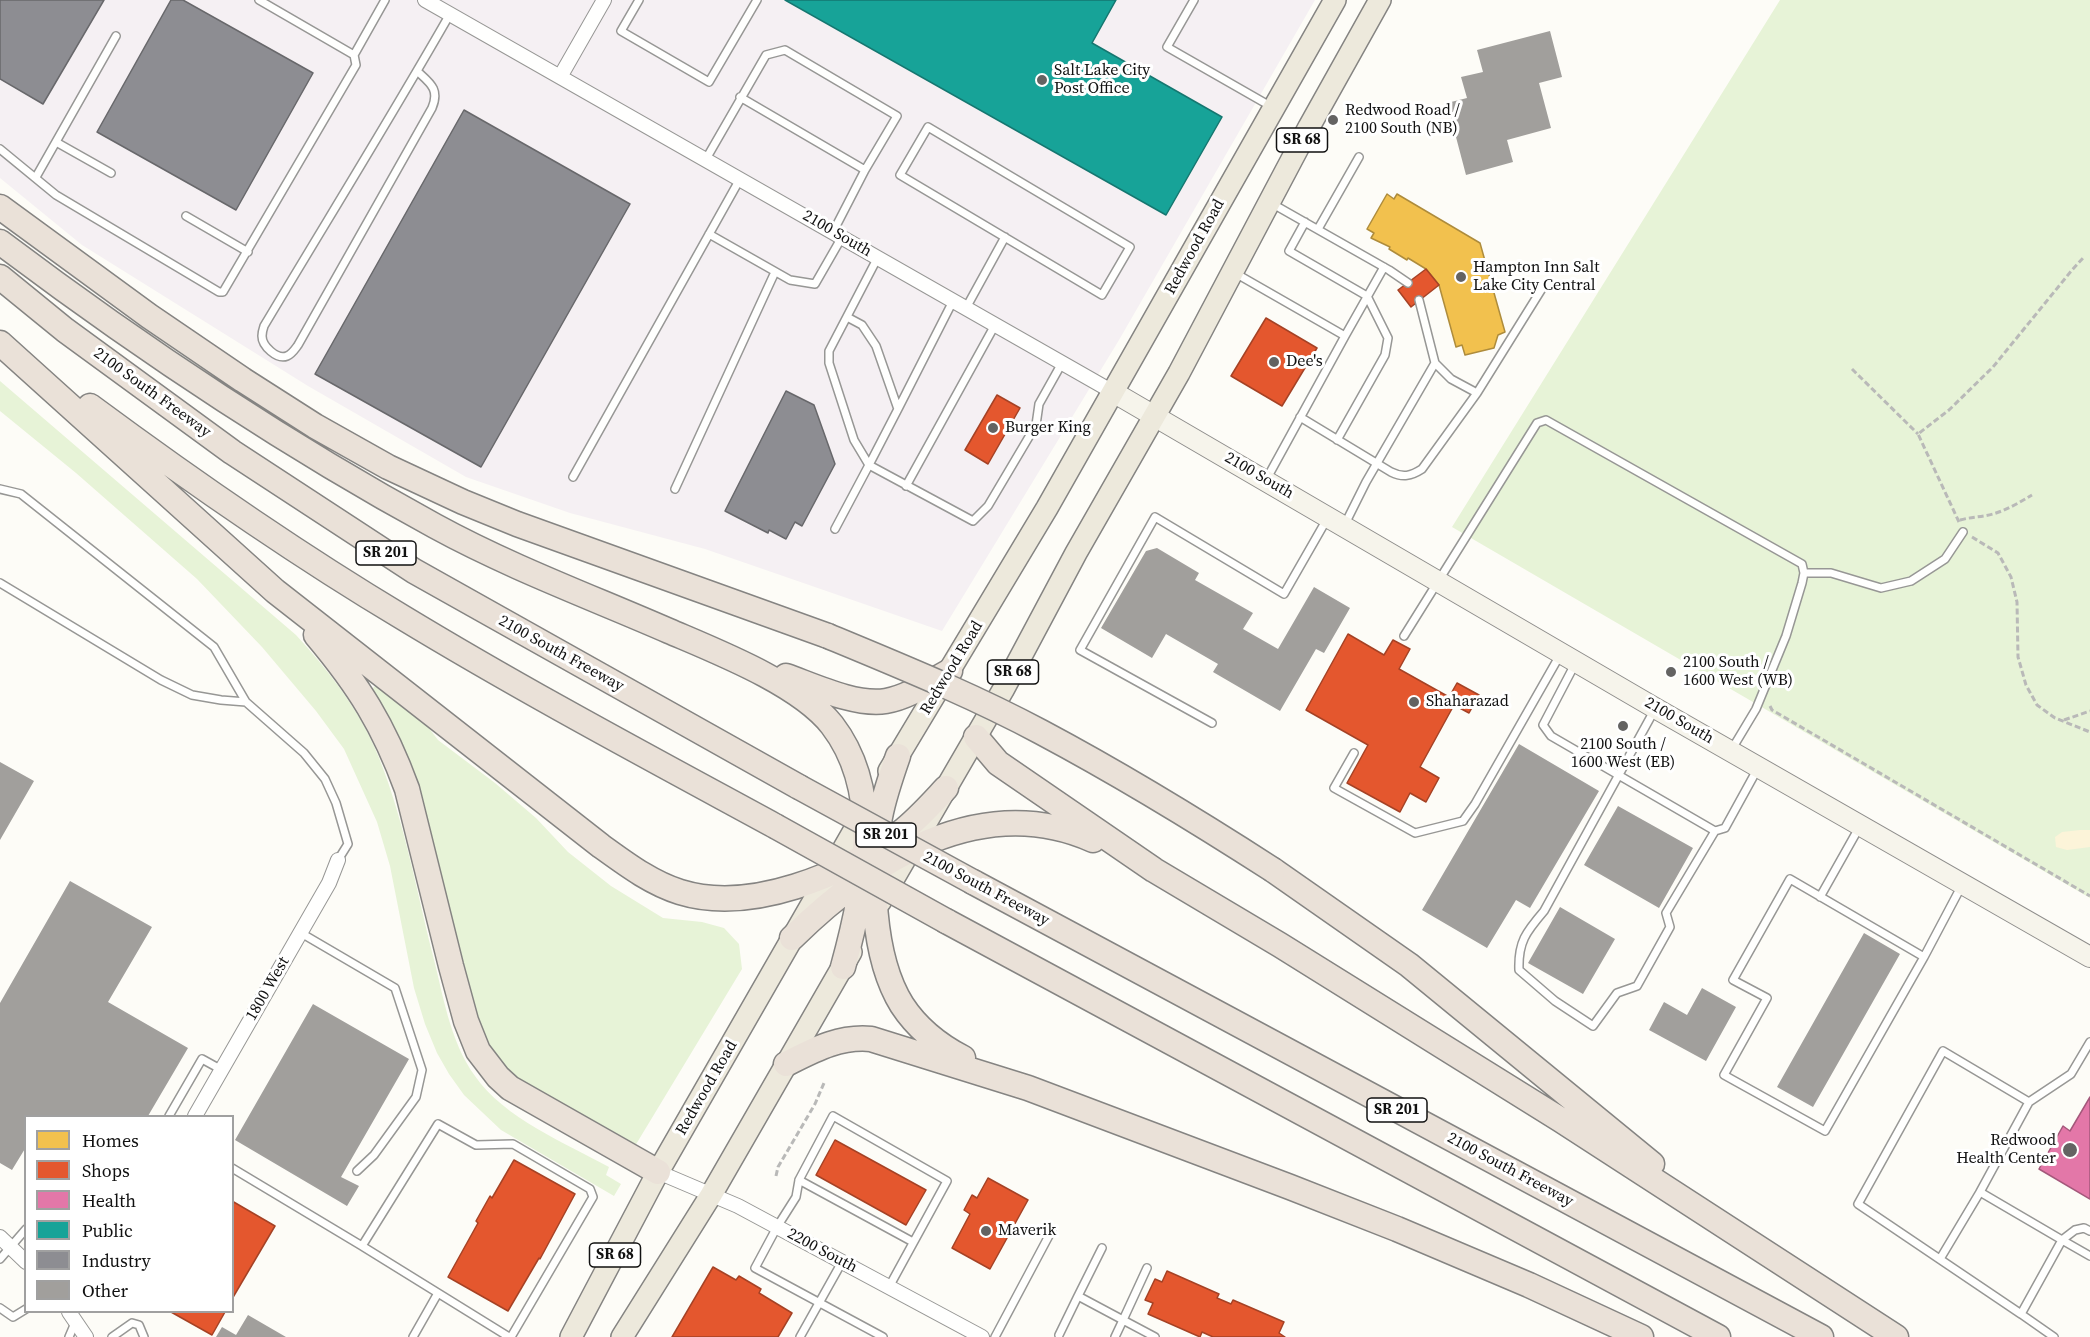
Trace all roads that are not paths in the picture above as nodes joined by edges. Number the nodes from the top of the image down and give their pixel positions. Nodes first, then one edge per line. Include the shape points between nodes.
1 (259, 0) edge
2 (385, 0) edge
3 (425, 0) edge
4 (604, 0) edge
5 (639, 0) edge
6 (757, 0) edge
7 (1194, 0) edge
8 (1335, 0) edge
9 (1380, 0) edge
10 (450, 14) junction
11 (116, 36) dead end
12 (354, 55) junction
13 (417, 71) junction
14 (560, 77) junction
15 (740, 97) junction
16 (1273, 108) junction
17 (56, 142) junction
18 (0, 149) edge
19 (1359, 157) dead end
20 (706, 159) junction
21 (865, 170) junction
22 (111, 173) dead end
23 (36, 177) junction
24 (740, 179) junction
25 (1269, 201) junction
26 (0, 207) edge
27 (186, 216) dead end
28 (1305, 222) junction
29 (0, 223) edge
30 (1318, 229) junction
31 (708, 234) junction
32 (837, 234) junction
33 (1005, 237) junction
34 (0, 242) edge
35 (248, 252) junction
36 (878, 257) junction
37 (1384, 267) junction
38 (775, 272) junction
39 (1232, 272) junction
40 (0, 277) edge
41 (1408, 283) dead end
42 (1543, 287) dead end
43 (1367, 297) junction
44 (1419, 300) dead end
45 (953, 301) junction
46 (966, 308) junction
47 (847, 317) junction
48 (995, 325) junction
49 (0, 336) edge
50 (1345, 336) junction
51 (0, 343) edge
52 (1062, 363) junction
53 (1435, 363) junction
54 (178, 369) junction
55 (1113, 392) junction
56 (1477, 393) junction
57 (898, 409) junction
58 (1154, 416) junction
59 (1300, 417) junction
60 (1337, 440) junction
61 (1377, 464) junction
62 (869, 465) junction
63 (573, 477) dead end
64 (1266, 480) junction
65 (906, 486) junction
66 (0, 489) edge
67 (675, 489) dead end
68 (1336, 521) junction
69 (836, 529) dead end
70 (1963, 532) road end
71 (1804, 573) junction
72 (1437, 581) junction
73 (0, 583) edge
74 (275, 591) junction
75 (1404, 636) dead end
76 (727, 656) junction
77 (1569, 657) junction
78 (950, 671) junction
79 (246, 702) junction
80 (1655, 708) junction
81 (1212, 723) dead end
82 (976, 737) junction
83 (1730, 751) junction
84 (1354, 753) dead end
85 (898, 756) junction
86 (1758, 767) junction
87 (1619, 776) junction
88 (946, 788) junction
89 (864, 812) junction
90 (1860, 826) junction
91 (1714, 831) junction
92 (911, 848) junction
93 (338, 860) joint
94 (869, 863) junction
95 (1154, 870) junction
96 (829, 873) junction
97 (1962, 885) junction
98 (1820, 897) junction
99 (876, 908) junction
100 (301, 933) junction
101 (792, 938) junction
102 (1924, 957) junction
103 (2090, 957) edge
104 (843, 967) junction
105 (2090, 1042) edge
106 (786, 1064) junction
107 (222, 1070) junction
108 (1028, 1088) junction
109 (2029, 1102) junction
110 (170, 1115) edge
111 (196, 1115) edge
112 (234, 1169) edge
113 (357, 1172) dead end
114 (658, 1173) junction
115 (799, 1180) junction
116 (1980, 1192) junction
117 (711, 1195) junction
118 (777, 1227) junction
119 (24, 1229) edge
120 (1052, 1230) dead end
121 (2090, 1231) edge
122 (2061, 1239) junction
123 (5, 1241) edge
124 (1747, 1241) junction
125 (914, 1242) junction
126 (362, 1246) junction
127 (1102, 1248) dead end
128 (2090, 1256) edge
129 (0, 1259) edge
130 (1940, 1259) junction
131 (24, 1260) edge
132 (842, 1262) junction
133 (1147, 1268) dead end
134 (889, 1287) junction
135 (438, 1293) junction
136 (1078, 1296) junction
137 (820, 1303) junction
138 (0, 1308) edge
139 (24, 1310) edge
140 (2021, 1314) junction
141 (76, 1315) edge
142 (1123, 1320) junction
143 (973, 1335) edge
144 (1059, 1335) dead end
145 (69, 1337) edge
146 (86, 1337) edge
147 (112, 1337) edge
148 (144, 1337) edge
149 (413, 1337) edge
150 (510, 1337) edge
151 (571, 1337) edge
152 (622, 1337) edge
153 (800, 1337) edge
154 (883, 1337) edge
155 (995, 1337) edge
156 (1115, 1337) edge
157 (1155, 1337) edge
158 (1641, 1337) edge
159 (1718, 1337) edge
160 (1821, 1337) edge
161 (1896, 1337) edge
162 (2054, 1337) edge

1 - 12 lane
2 - 12 lane
3 - 10 street, 2100 South
4 - 14 street
5 - 6 lane via 621,31 709,82
7 - 16 lane via 1167,47
8 - 16 main road, Redwood Road / SR 68
9 - 25 main road, SR 68
10 - 13 lane
10 - 14 street, 2100 South
11 - 17 lane
12 - 35 lane via 356,65
13 - 13 lane via 264,326 264,344 282,357 290,355 298,345 432,108 434,88
14 - 20 street, 2100 South
15 - 20 lane
15 - 21 lane
15 - 21 lane via 766,55 785,50 897,116
16 - 55 main road, Redwood Road / SR 68
17 - 22 lane
17 - 23 lane
18 - 23 lane
19 - 30 lane
20 - 24 street, 2100 South
21 - 32 lane
23 - 35 lane via 57,195 219,292 226,290
24 - 31 lane
24 - 32 street, 2100 South
25 - 28 lane
25 - 39 main road, SR 68
26 - 124 highway, bridge via 149,316 315,426 388,467 517,524 828,636 921,675 1049,736 1162,799 1409,965
27 - 35 lane
28 - 30 lane
28 - 43 lane via 1289,251
29 - 54 highway
30 - 37 lane
31 - 38 lane
31 - 63 lane
32 - 36 street, 2100 South
32 - 38 lane via 814,284 790,280
33 - 33 lane via 1102,295 1130,247 928,127 900,175
33 - 46 lane
34 - 54 highway
36 - 45 street, 2100 South
36 - 47 lane
37 - 41 lane
37 - 43 lane
38 - 67 lane
39 - 50 lane
39 - 58 main road, SR 68
40 - 160 highway, 2100 South Freeway / SR 201, bridge via 65,330 232,452 414,571 973,882
42 - 56 lane
43 - 50 lane
43 - 60 lane via 1388,338 1385,355
44 - 53 lane
45 - 46 street, 2100 South
45 - 57 lane
46 - 48 street, 2100 South
47 - 57 lane via 862,325 876,346
47 - 62 lane via 830,351 829,363 854,440
48 - 52 street, 2100 South
48 - 65 lane
49 - 159 highway, SR 201, bridge via 76,396 306,556 534,694
50 - 59 lane
51 - 74 highway
52 - 55 street, 2100 South
52 - 65 lane via 1039,404 1036,425 988,506 973,521
53 - 56 lane via 1451,380
53 - 61 lane
54 - 76 highway via 306,452 436,526
55 - 58 street, 2100 South
55 - 78 main road, Redwood Road / SR 68
56 - 61 lane via 1422,469 1412,476 1403,476
57 - 62 lane
58 - 64 street, 2100 South
58 - 82 main road, SR 68
59 - 60 lane
59 - 64 lane
60 - 61 lane
61 - 68 lane
62 - 65 lane
62 - 69 lane
64 - 68 street, 2100 South
66 - 79 lane via 21,494 214,647
68 - 72 street, 2100 South
68 - 81 lane via 1284,594 1155,517 1080,650
70 - 71 lane via 1945,559 1911,581 1881,588 1831,573
71 - 72 lane via 1802,564 1546,420 1537,423
71 - 83 lane via 1786,636 1756,709
72 - 75 lane
72 - 77 street, 2100 South
73 - 79 lane via 192,695
74 - 96 highway via 601,846 651,880 681,892 726,899 781,891
74 - 114 highway via 314,633 377,717 407,789 451,966 478,1051 510,1088
76 - 78 highway via 874,702 900,697
76 - 89 highway via 801,696 825,717 849,754
77 - 80 street, 2100 South
77 - 84 lane via 1463,821 1415,833 1334,788
77 - 87 lane via 1543,725 1551,736
78 - 85 main road, Redwood Road / SR 68
79 - 93 lane via 304,753 325,779 348,844
80 - 83 street, 2100 South
80 - 87 lane
82 - 88 main road, SR 68
82 - 95 highway via 998,763
83 - 86 street, 2100 South
85 - 89 main road, Redwood Road / SR 68
85 - 94 highway
86 - 90 street, 2100 South
86 - 91 lane via 1725,828
87 - 91 lane
87 - 91 lane via 1519,951 1519,970 1593,1026 1617,993 1637,986 1670,927 1666,913
88 - 92 main road, SR 68
88 - 94 highway
89 - 94 highway
89 - 96 main road, Redwood Road / SR 68
90 - 97 street, 2100 South
90 - 98 lane
92 - 94 highway
92 - 95 highway via 982,826 1032,823 1084,836
92 - 99 main road, SR 68
93 - 100 street, 1800 West
94 - 96 highway
94 - 99 highway
94 - 101 highway
94 - 104 highway
95 - 124 highway via 1542,1108
96 - 101 main road, Redwood Road / SR 68
97 - 102 lane
97 - 103 street, 2100 South
98 - 102 lane
98 - 102 lane via 1791,879 1733,980 1767,998 1724,1075 1825,1131
99 - 104 main road, SR 68
99 - 108 highway via 885,965 912,1019 942,1046
100 - 107 street, 1800 West
100 - 113 lane via 395,988 422,1070 416,1096 374,1155
101 - 114 main road, Redwood Road / SR 68
104 - 106 main road, SR 68
105 - 109 lane via 2071,1074
106 - 108 highway via 839,1041 871,1039
106 - 117 main road, SR 68
107 - 110 lane via 202,1059
107 - 111 street, 1800 West
108 - 158 highway via 1397,1229
109 - 116 lane
109 - 130 lane via 1943,1051 1858,1204
112 - 126 lane
114 - 117 street, 2200 South
114 - 151 main road, Redwood Road / SR 68
115 - 118 lane via 796,1197
115 - 125 lane
115 - 125 lane via 833,1116 947,1181
116 - 122 lane
116 - 130 lane
117 - 118 street, 2200 South
117 - 152 main road, SR 68
118 - 132 street, 2200 South
118 - 137 lane via 755,1268
119 - 123 lane
120 - 155 lane
121 - 122 lane via 2075,1230
122 - 128 lane
122 - 140 lane
123 - 129 lane
123 - 131 street
124 - 161 highway
125 - 134 lane
126 - 135 lane
126 - 150 lane via 438,1124 476,1145 513,1144 590,1189 593,1197
127 - 136 lane
130 - 140 lane
132 - 134 street, 2200 South
132 - 137 lane
133 - 142 lane
134 - 143 street, 2200 South
135 - 149 lane
135 - 150 lane
136 - 142 lane
136 - 144 lane
137 - 153 lane
137 - 154 lane
138 - 139 lane via 13,1317
140 - 162 lane
141 - 145 lane
141 - 146 street
142 - 156 lane
142 - 157 lane
147 - 148 lane via 132,1323 139,1325

